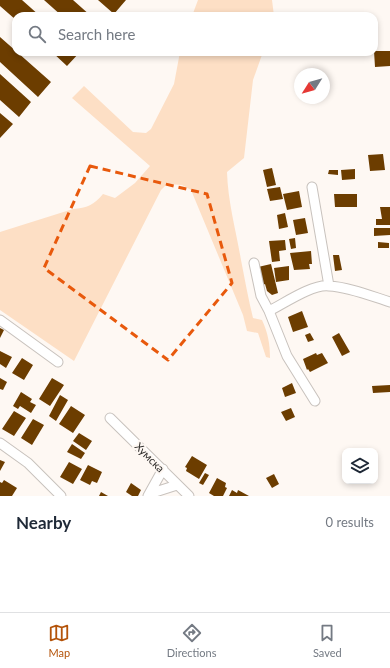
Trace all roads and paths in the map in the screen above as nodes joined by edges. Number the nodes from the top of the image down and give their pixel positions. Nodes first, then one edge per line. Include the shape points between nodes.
1 (312, 187) dead end
2 (254, 263) dead end
3 (329, 286) junction
4 (390, 302) edge
5 (269, 311) junction
6 (0, 320) edge
7 (58, 362) dead end
8 (315, 401) dead end
9 (110, 418) dead end
10 (0, 443) edge
11 (163, 469) junction
12 (177, 485) junction
13 (149, 495) edge
14 (61, 496) edge
15 (189, 496) edge

1 - 3 street
2 - 5 street via 259,291
3 - 4 street
3 - 5 street via 316,288
5 - 8 street via 287,356
6 - 7 street
9 - 11 street, Хумска
10 - 14 street via 28,463
11 - 12 street, Хумска
11 - 13 street
12 - 13 street
12 - 15 street, Хумска

